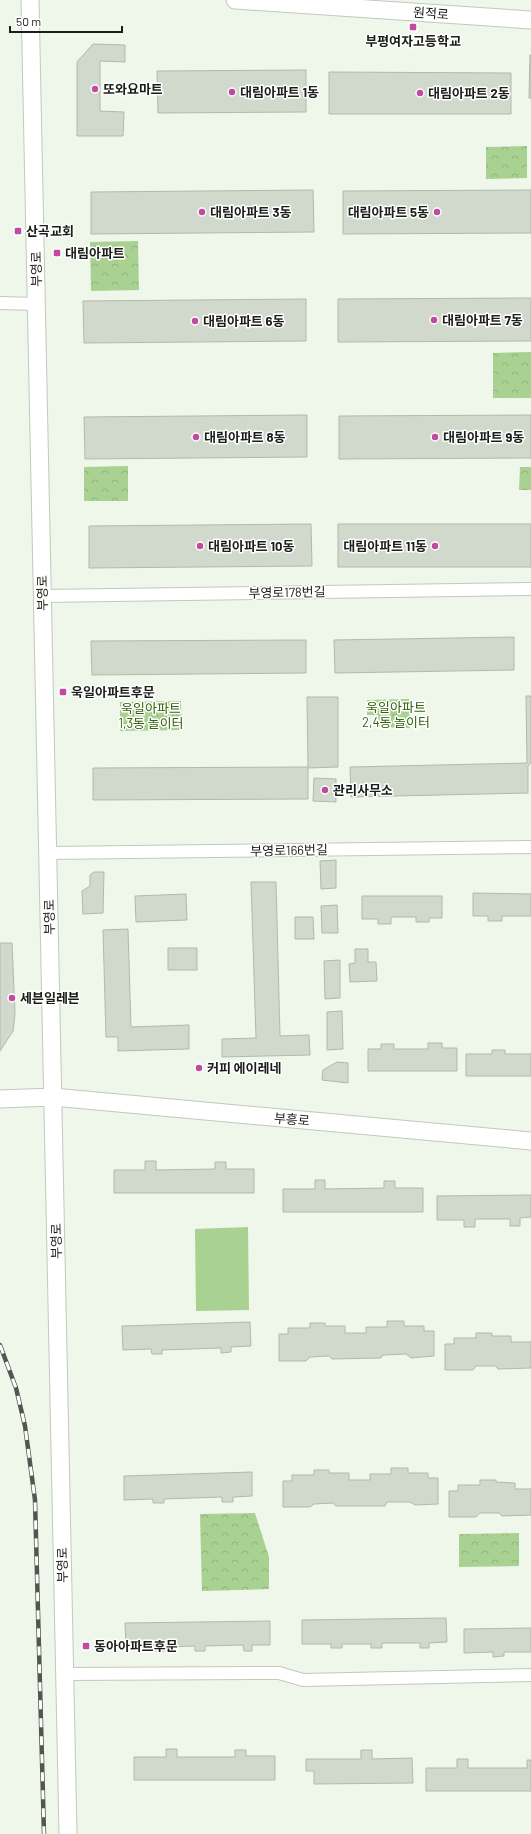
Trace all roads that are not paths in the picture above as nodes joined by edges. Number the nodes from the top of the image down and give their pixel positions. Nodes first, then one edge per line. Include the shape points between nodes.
1 (30, 0) edge
2 (235, 0) edge
3 (531, 20) edge
4 (0, 303) edge
5 (36, 304) junction
6 (531, 589) edge
7 (42, 596) junction
8 (531, 847) edge
9 (48, 854) junction
10 (53, 1096) junction
11 (0, 1099) edge
12 (531, 1141) edge
13 (65, 1674) junction
14 (531, 1675) edge
15 (68, 1834) edge

1 - 5 street, 부영로
2 - 3 street, 원적로
4 - 5 street
5 - 7 street, 부영로
6 - 7 street, 부영로178번길
7 - 9 street, 부영로
8 - 9 street, 부영로166번길
9 - 10 street, 부영로
10 - 11 street, 부흥로
10 - 12 street, 부흥로
10 - 13 street, 부영로
13 - 14 street via 279,1673 302,1680
13 - 15 street, 부영로

